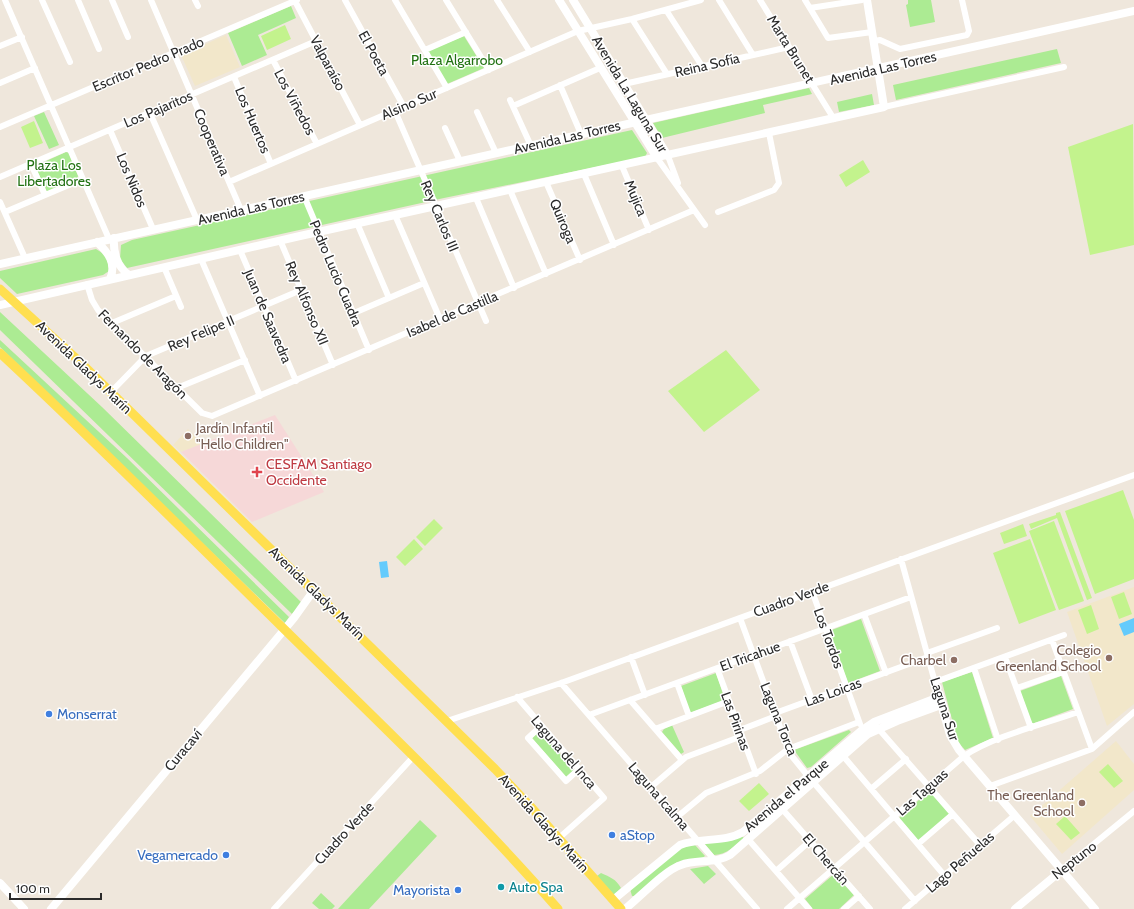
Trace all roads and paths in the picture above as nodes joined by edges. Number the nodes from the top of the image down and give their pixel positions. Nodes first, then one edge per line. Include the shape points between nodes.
1 (6, 0) edge
2 (42, 0) edge
3 (78, 0) edge
4 (112, 0) edge
5 (151, 0) edge
6 (195, 0) edge
7 (296, 0) edge
8 (345, 0) edge
9 (395, 0) edge
10 (446, 0) edge
11 (497, 0) edge
12 (559, 0) edge
13 (572, 0) edge
14 (701, 0) edge
15 (720, 0) edge
16 (760, 0) edge
17 (805, 0) edge
18 (862, 0) edge
19 (867, 0) edge
20 (962, 0) edge
21 (0, 2) edge
22 (198, 6) dead end
23 (810, 8) junction
24 (666, 10) junction
25 (1134, 11) edge
26 (632, 19) junction
27 (590, 28) junction
28 (578, 31) junction
29 (466, 32) junction
30 (872, 32) junction
31 (128, 37) dead end
32 (22, 38) junction
33 (316, 41) junction
34 (874, 41) junction
35 (0, 46) edge
36 (789, 47) junction
37 (99, 49) dead end
38 (425, 50) junction
39 (530, 52) junction
40 (174, 53) junction
41 (753, 55) junction
42 (274, 60) junction
43 (70, 62) dead end
44 (702, 66) junction
45 (1064, 67) dead end
46 (35, 68) junction
47 (600, 68) junction
48 (878, 69) junction
49 (489, 70) junction
50 (667, 74) junction
51 (234, 77) junction
52 (0, 83) edge
53 (624, 84) junction
54 (812, 84) junction
55 (560, 85) junction
56 (447, 88) junction
57 (192, 95) junction
58 (51, 106) junction
59 (404, 107) junction
60 (884, 107) junction
61 (395, 111) junction
62 (477, 112) dead end
63 (150, 113) junction
64 (646, 119) junction
65 (834, 119) junction
66 (634, 122) junction
67 (360, 126) junction
68 (0, 127) edge
69 (445, 128) dead end
70 (110, 130) junction
71 (769, 133) junction
72 (581, 134) junction
73 (317, 144) junction
74 (531, 146) junction
75 (69, 148) junction
76 (496, 153) junction
77 (668, 156) junction
78 (657, 158) junction
79 (460, 161) junction
80 (31, 164) junction
81 (271, 164) junction
82 (622, 166) junction
83 (421, 170) junction
84 (584, 174) junction
85 (0, 177) edge
86 (83, 179) junction
87 (229, 182) junction
88 (546, 182) junction
89 (510, 190) junction
90 (681, 192) junction
91 (45, 196) junction
92 (304, 196) junction
93 (0, 202) edge
94 (477, 202) junction
95 (436, 206) junction
96 (241, 210) junction
97 (694, 210) junction
98 (5, 212) junction
99 (718, 212) dead end
100 (395, 215) junction
101 (197, 220) junction
102 (357, 224) junction
103 (705, 225) dead end
104 (153, 229) junction
105 (649, 230) junction
106 (319, 232) junction
107 (111, 239) junction
108 (280, 240) junction
109 (97, 242) junction
110 (614, 245) junction
111 (240, 250) junction
112 (25, 258) junction
113 (201, 258) junction
114 (580, 260) junction
115 (0, 264) edge
116 (164, 267) junction
117 (129, 274) junction
118 (546, 274) junction
119 (110, 279) junction
120 (424, 283) junction
121 (88, 284) junction
122 (0, 288) edge
123 (514, 288) junction
124 (301, 290) junction
125 (176, 296) junction
126 (389, 298) junction
127 (15, 301) junction
128 (478, 303) junction
129 (0, 305) edge
130 (263, 306) junction
131 (181, 307) dead end
132 (354, 313) junction
133 (440, 319) junction
134 (486, 321) dead end
135 (228, 322) junction
136 (112, 323) junction
137 (369, 350) junction
138 (0, 353) edge
139 (146, 356) junction
140 (245, 360) junction
141 (333, 365) junction
142 (296, 381) junction
143 (177, 388) junction
144 (111, 392) junction
145 (260, 396) junction
146 (209, 416) joint
147 (1134, 475) edge
148 (901, 559) junction
149 (314, 590) junction
150 (812, 592) junction
151 (911, 597) junction
152 (864, 614) junction
153 (740, 618) junction
154 (826, 628) junction
155 (997, 628) dead end
156 (284, 629) junction
157 (1064, 635) dead end
158 (1052, 640) junction
159 (790, 642) junction
160 (754, 655) junction
161 (928, 655) junction
162 (1005, 657) junction
163 (631, 658) junction
164 (717, 668) junction
165 (974, 668) junction
166 (1063, 672) junction
167 (886, 673) junction
168 (935, 682) junction
169 (562, 683) junction
170 (676, 683) junction
171 (847, 687) junction
172 (1017, 688) junction
173 (645, 695) junction
174 (517, 697) junction
175 (939, 697) junction
176 (630, 700) junction
177 (812, 700) junction
178 (729, 701) junction
179 (942, 705) junction
180 (1078, 712) junction
181 (1134, 712) edge
182 (775, 714) junction
183 (589, 715) junction
184 (689, 716) junction
185 (447, 721) junction
186 (876, 725) junction
187 (541, 726) junction
188 (861, 726) junction
189 (1032, 728) junction
190 (655, 729) junction
191 (741, 733) junction
192 (998, 740) junction
193 (788, 749) junction
194 (1092, 749) junction
195 (414, 756) junction
196 (964, 756) junction
197 (844, 757) junction
198 (906, 759) junction
199 (682, 760) junction
200 (578, 770) junction
201 (756, 774) junction
202 (808, 776) junction
203 (814, 783) junction
204 (929, 786) junction
205 (990, 786) junction
206 (651, 787) junction
207 (871, 789) junction
208 (783, 810) junction
209 (1134, 811) edge
210 (953, 814) junction
211 (1015, 815) junction
212 (894, 816) junction
213 (677, 817) junction
214 (560, 838) junction
215 (748, 839) junction
216 (697, 840) junction
217 (810, 841) junction
218 (864, 842) junction
219 (918, 844) junction
220 (980, 845) junction
221 (714, 860) junction
222 (834, 868) junction
223 (1062, 870) junction
224 (776, 871) junction
225 (944, 875) junction
226 (0, 883) edge
227 (859, 896) junction
228 (800, 898) junction
229 (613, 900) junction
230 (915, 901) junction
231 (24, 909) edge
232 (51, 909) edge
233 (274, 909) edge
234 (558, 909) edge
235 (621, 909) edge
236 (625, 909) edge
237 (756, 909) edge
238 (787, 909) edge
239 (809, 909) edge
240 (844, 909) edge
241 (870, 909) edge
242 (905, 909) edge
243 (1015, 909) edge
244 (1095, 909) edge

1 - 21 street
1 - 32 street
2 - 43 street
3 - 37 street
4 - 31 street
5 - 40 street, Cooperativa
6 - 22 street
7 - 33 street, Valparaíso
7 - 40 street, Escritor Pedro Prado
8 - 59 street, El Poeta
9 - 38 street
10 - 29 street
11 - 39 street
12 - 28 street, Avenida La Laguna Sur
13 - 27 street, Avenida La Laguna Sur
14 - 24 street, Alsino Sur
15 - 41 street
16 - 36 street, Marta Brunet
17 - 23 street
18 - 23 street
19 - 30 street
20 - 34 street via 969,32 967,35 900,49 880,40
23 - 30 street via 828,38
24 - 26 street, Alsino Sur
24 - 44 street
25 - 48 street, Avenida Las Torres
26 - 27 street, Alsino Sur
26 - 50 street
27 - 28 street, Alsino Sur
27 - 53 street, Avenida La Laguna Sur
28 - 39 street, Alsino Sur
28 - 47 street, Avenida La Laguna Sur
29 - 38 street
29 - 49 street
30 - 34 street
32 - 35 street
32 - 46 street
33 - 42 street, Los Pajaritos
33 - 67 street, Valparaíso
34 - 48 street
36 - 41 street, Reina Sofía
36 - 54 street, Marta Brunet
38 - 56 street
39 - 49 street, Alsino Sur
40 - 57 street, Cooperativa
40 - 58 street, Escritor Pedro Prado
41 - 44 street, Reina Sofía
42 - 51 street, Los Pajaritos
42 - 73 street, Los Viñedos
44 - 50 street, Reina Sofía
45 - 60 street
46 - 52 street
46 - 58 street
47 - 55 street
47 - 66 street, Avenida La Laguna Sur
48 - 54 street, Avenida Las Torres
48 - 60 street
49 - 56 street, Alsino Sur
50 - 53 street, Reina Sofía
51 - 57 street, Los Pajaritos
51 - 81 street, Los Huertos
53 - 64 street, Avenida La Laguna Sur
54 - 64 street, Avenida Las Torres
54 - 65 street, Marta Brunet
55 - 72 street
55 - 74 street via 512,103
56 - 59 street, Alsino Sur
57 - 63 street, Los Pajaritos
57 - 87 street, Cooperativa
58 - 68 street, Escritor Pedro Prado
58 - 75 street
59 - 61 street, Alsino Sur
60 - 65 street
61 - 67 street, Alsino Sur
61 - 83 street, Rey Carlos III
62 - 76 street
63 - 70 street, Los Pajaritos
63 - 101 street
64 - 66 street, Avenida Las Torres
64 - 77 street, Avenida La Laguna Sur
65 - 71 street
66 - 72 street, Avenida Las Torres
66 - 78 street, Avenida La Laguna Sur
67 - 73 street, Alsino Sur
69 - 79 street
70 - 75 street, Los Pajaritos
70 - 104 street, Los Nidos
71 - 77 street
71 - 99 street via 779,182 777,187
72 - 74 street, Avenida Las Torres
73 - 81 street, Alsino Sur
74 - 76 street, Avenida Las Torres
75 - 80 street, Los Pajaritos
75 - 86 street
76 - 79 street, Avenida Las Torres
77 - 78 street
77 - 90 street, Avenida La Laguna Sur
78 - 82 street
78 - 90 street, Avenida La Laguna Sur
79 - 83 street, Avenida Las Torres
80 - 85 street, Los Pajaritos
80 - 91 street
81 - 87 street, Alsino Sur
82 - 84 street
82 - 105 street, Mujica
83 - 92 street, Avenida Las Torres
83 - 95 street, Rey Carlos III
84 - 88 street
84 - 110 street
86 - 91 street
86 - 107 street
87 - 96 street, Cooperativa
88 - 89 street
88 - 114 street, Quiroga
89 - 94 street
89 - 118 street
90 - 97 street, Avenida La Laguna Sur
91 - 98 street
92 - 96 street, Avenida Las Torres
92 - 106 street, Pedro Lucio Cuadra
93 - 98 street
94 - 95 street
94 - 123 street
95 - 100 street
95 - 128 street, Rey Carlos III
96 - 101 street, Avenida Las Torres
97 - 103 street, Avenida La Laguna Sur
97 - 105 street, Isabel de Castilla
98 - 112 street
100 - 102 street
100 - 120 street
101 - 104 street, Avenida Las Torres
102 - 106 street
102 - 126 street
104 - 107 street, Avenida Las Torres
105 - 110 street, Isabel de Castilla
106 - 108 street
106 - 132 street, Pedro Lucio Cuadra
107 - 109 street, Avenida Las Torres
107 - 117 street via 115,256 123,270
108 - 111 street
108 - 124 street, Rey Alfonso XII
109 - 112 street, Avenida Las Torres
109 - 119 street via 111,259 113,271
110 - 114 street, Isabel de Castilla
111 - 113 street
111 - 130 street, Juan de Saavedra
112 - 115 street, Avenida Las Torres
113 - 116 street
113 - 135 street
114 - 118 street, Isabel de Castilla
116 - 117 street
116 - 125 street
117 - 119 street
118 - 123 street, Isabel de Castilla
119 - 121 street
120 - 126 street
120 - 133 street
121 - 127 street
121 - 136 street, Fernando de Aragón via 93,304
122 - 127 main road, Avenida Gladys Marín
123 - 128 street, Isabel de Castilla
124 - 130 street, Rey Felipe II
124 - 141 street, Rey Alfonso XII
125 - 131 street
125 - 136 street
126 - 132 street
127 - 129 street
127 - 144 main road, Avenida Gladys Marín
128 - 133 street, Isabel de Castilla
128 - 134 street, Rey Carlos III
130 - 135 street, Rey Felipe II
130 - 142 street, Juan de Saavedra
132 - 137 street, Pedro Lucio Cuadra
133 - 137 street, Isabel de Castilla
135 - 139 street, Rey Felipe II
135 - 140 street
136 - 139 street, Fernando de Aragón
137 - 141 street, Isabel de Castilla
138 - 156 main road
139 - 143 street, Fernando de Aragón
139 - 144 street, Rey Felipe II
140 - 143 street
140 - 145 street
141 - 142 street, Isabel de Castilla
142 - 145 street, Isabel de Castilla
143 - 146 street, Fernando de Aragón via 202,413
144 - 149 main road, Avenida Gladys Marín
145 - 146 street, Isabel de Castilla via 215,416
147 - 148 street, Cuadro Verde
148 - 150 street, Cuadro Verde
148 - 151 street, Laguna Sur
149 - 156 street, Curacaví via 307,603
149 - 185 main road, Avenida Gladys Marín
150 - 153 street, Cuadro Verde
150 - 154 street, Los Tordos
151 - 152 street, El Tricahue
151 - 161 street, Laguna Sur
152 - 154 street, El Tricahue
152 - 167 street
153 - 160 street, Laguna Torca
153 - 163 street, Cuadro Verde
154 - 159 street, El Tricahue
154 - 171 street, Los Tordos
155 - 161 street, Las Loicas
156 - 195 main road
156 - 232 street, Curacaví
157 - 158 street
158 - 162 street
158 - 166 street
159 - 160 street, El Tricahue
159 - 177 street
160 - 164 street, El Tricahue
160 - 182 street, Laguna Torca
161 - 167 street, Las Loicas
161 - 168 street, Laguna Sur
162 - 165 street
162 - 172 street
163 - 169 street, Cuadro Verde
163 - 173 street
164 - 170 street, El Tricahue
164 - 178 street, Las Pirinas
165 - 168 street
165 - 192 street
166 - 172 street
166 - 180 street
167 - 171 street, Las Loicas
168 - 175 street, Laguna Sur
169 - 174 street, Cuadro Verde
169 - 183 street, Laguna Icalma
170 - 173 street, El Tricahue
170 - 184 street
171 - 177 street, Las Loicas
171 - 188 street, Los Tordos
172 - 189 street
173 - 176 street, El Tricahue
174 - 185 street, Cuadro Verde
174 - 187 street, Laguna del Inca
175 - 179 street, Laguna Sur
175 - 186 street, Avenida el Parque
176 - 183 street, El Tricahue
176 - 190 street
177 - 182 street, Las Loicas
178 - 184 street
178 - 191 street, Las Pirinas
179 - 186 street, Avenida el Parque
179 - 196 street, Laguna Sur via 953,741
180 - 189 street, Las Taguas
180 - 194 street
181 - 194 street
182 - 191 street, Las Loicas
182 - 193 street, Laguna Torca
183 - 206 street, Laguna Icalma
184 - 190 street
185 - 214 main road, Avenida Gladys Marín
186 - 188 street, Avenida el Parque
186 - 197 street, Avenida el Parque
186 - 198 street
187 - 200 street, Laguna del Inca
187 - 200 street via 528,738 566,781
188 - 193 street
188 - 202 street, Avenida el Parque
189 - 192 street, Las Taguas
190 - 199 street
191 - 199 street, Las Loicas
191 - 201 street, Las Pirinas
192 - 196 street, Las Taguas via 974,749
193 - 201 street
193 - 202 street, Laguna Torca
194 - 205 street
195 - 233 street, Cuadro Verde
195 - 234 main road via 488,831
196 - 204 street, Las Taguas
196 - 205 street, Laguna Sur
197 - 203 street, Avenida el Parque
197 - 207 street
198 - 204 street
198 - 207 street
199 - 206 street, Las Loicas
200 - 214 street, Laguna del Inca via 604,798
201 - 213 street via 710,791
202 - 203 street, Laguna Torca
202 - 216 street, Avenida el Parque via 740,833
203 - 208 street, Avenida el Parque
203 - 218 street, Laguna Torca
204 - 210 street
204 - 212 street, Las Taguas
205 - 211 street, Laguna Sur
206 - 213 street, Laguna Icalma
207 - 212 street
208 - 215 street, Avenida el Parque
208 - 217 street, El Chercán
209 - 223 street, Neptuno
210 - 219 street
210 - 220 street
211 - 220 street, Lago Peñuelas
211 - 223 street, Laguna Sur
212 - 218 street, Las Taguas
212 - 219 street
213 - 216 street, Laguna Icalma
214 - 229 main road, Avenida Gladys Marín
215 - 221 street, Avenida el Parque via 727,857
215 - 224 street
216 - 221 street, Laguna Icalma
216 - 229 street, Avenida el Parque via 676,847
217 - 222 street, El Chercán
217 - 224 street
218 - 222 street, Las Taguas
218 - 230 street, Laguna Torca
219 - 225 street
220 - 225 street, Lago Peñuelas
221 - 236 street, Avenida el Parque via 685,863 674,868
221 - 237 street, Laguna Icalma
222 - 227 street, El Chercán
222 - 228 street, Las Taguas
223 - 243 street, Neptuno
223 - 244 street, Laguna Sur
224 - 228 street
225 - 230 street, Lago Peñuelas
226 - 231 street
227 - 240 street
227 - 241 street, El Chercán
228 - 238 street, Las Taguas
228 - 239 street
229 - 235 main road, Avenida Gladys Marín
230 - 242 street, Lago Peñuelas

